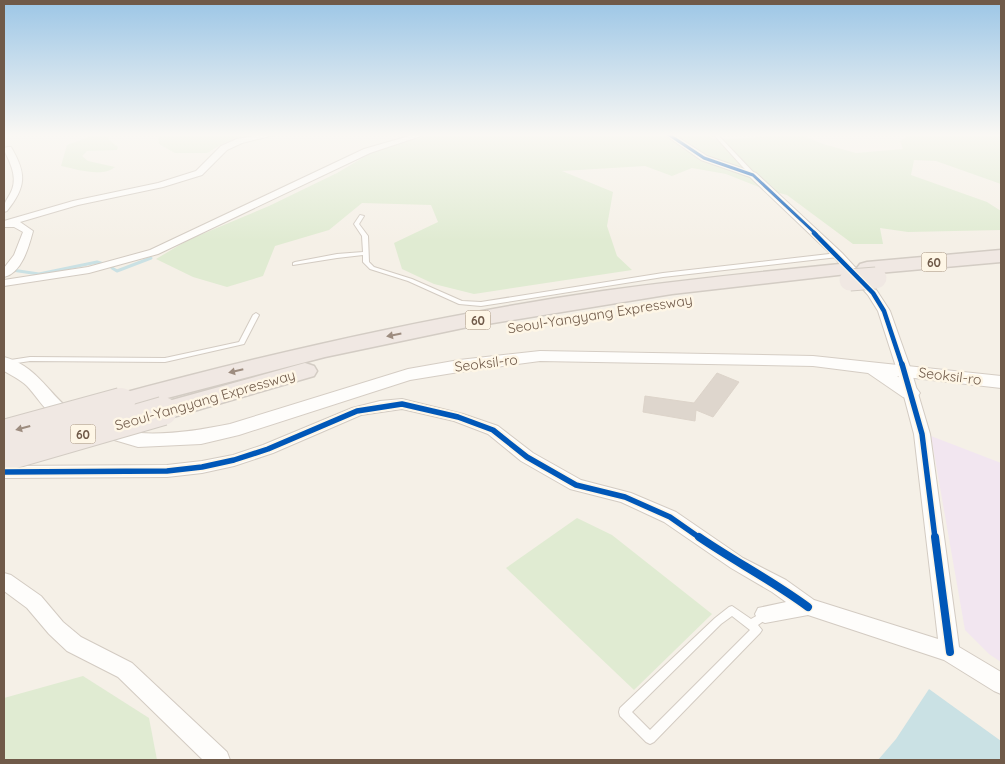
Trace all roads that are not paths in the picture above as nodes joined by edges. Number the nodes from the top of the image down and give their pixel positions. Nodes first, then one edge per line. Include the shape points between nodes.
1 (19, 170) edge
2 (201, 170) edge
3 (329, 170) edge
4 (736, 170) edge
5 (748, 170) edge
6 (754, 176) junction
7 (4, 209) edge
8 (362, 216) dead end
9 (4, 223) edge
10 (365, 253) junction
11 (1001, 256) edge
12 (295, 264) dead end
13 (1001, 267) edge
14 (854, 270) junction
15 (4, 274) edge
16 (4, 283) edge
17 (256, 315) dead end
18 (901, 362) junction
19 (4, 363) edge
20 (868, 367) junction
21 (1001, 382) edge
22 (910, 393) junction
23 (82, 424) junction
24 (4, 434) edge
25 (4, 457) edge
26 (4, 467) edge
27 (4, 472) edge
28 (4, 581) edge
29 (808, 606) junction
30 (758, 619) junction
31 (950, 652) junction
32 (1001, 684) edge
33 (219, 760) edge

1 - 7 street via 18,189
2 - 9 street via 160,185 76,202
3 - 16 street via 154,252 89,270
4 - 6 street
5 - 6 lane
6 - 14 street
8 - 10 lane via 356,224 364,236
9 - 15 street via 16,224 28,232 23,253
10 - 12 lane
10 - 14 lane via 366,262 372,268 410,280 461,303 480,304 663,275
11 - 14 highway, Seoul-Yangyang Expressway / 60
13 - 14 highway, Seoul-Yangyang Expressway / 60
14 - 18 street via 884,311
14 -> 24 highway, Seoul-Yangyang Expressway / 60, bridge via 671,288 397,334 223,374
14 - 25 highway, Seoul-Yangyang Expressway / 60, bridge via 556,319 323,366
17 - 19 lane via 242,343 165,360 30,359
18 - 20 main road, Seoksil-ro
18 - 21 main road, Seoksil-ro
18 - 22 street
19 - 23 main road, Seoksil-ro via 32,380 63,415
20 - 22 main road
20 - 23 main road, Seoksil-ro via 794,361 540,356 408,375 232,430 201,436 138,440
22 - 31 street via 922,434
23 - 26 street via 74,432 30,448
27 - 29 street via 167,471 202,467 268,449 357,411 402,404 458,417 493,430 527,457 576,485 625,497 662,514
28 - 33 street via 34,602 74,644 125,670
29 - 30 street
29 - 31 street
30 - 30 lane via 732,610 624,712 650,738 758,630
31 - 32 street

